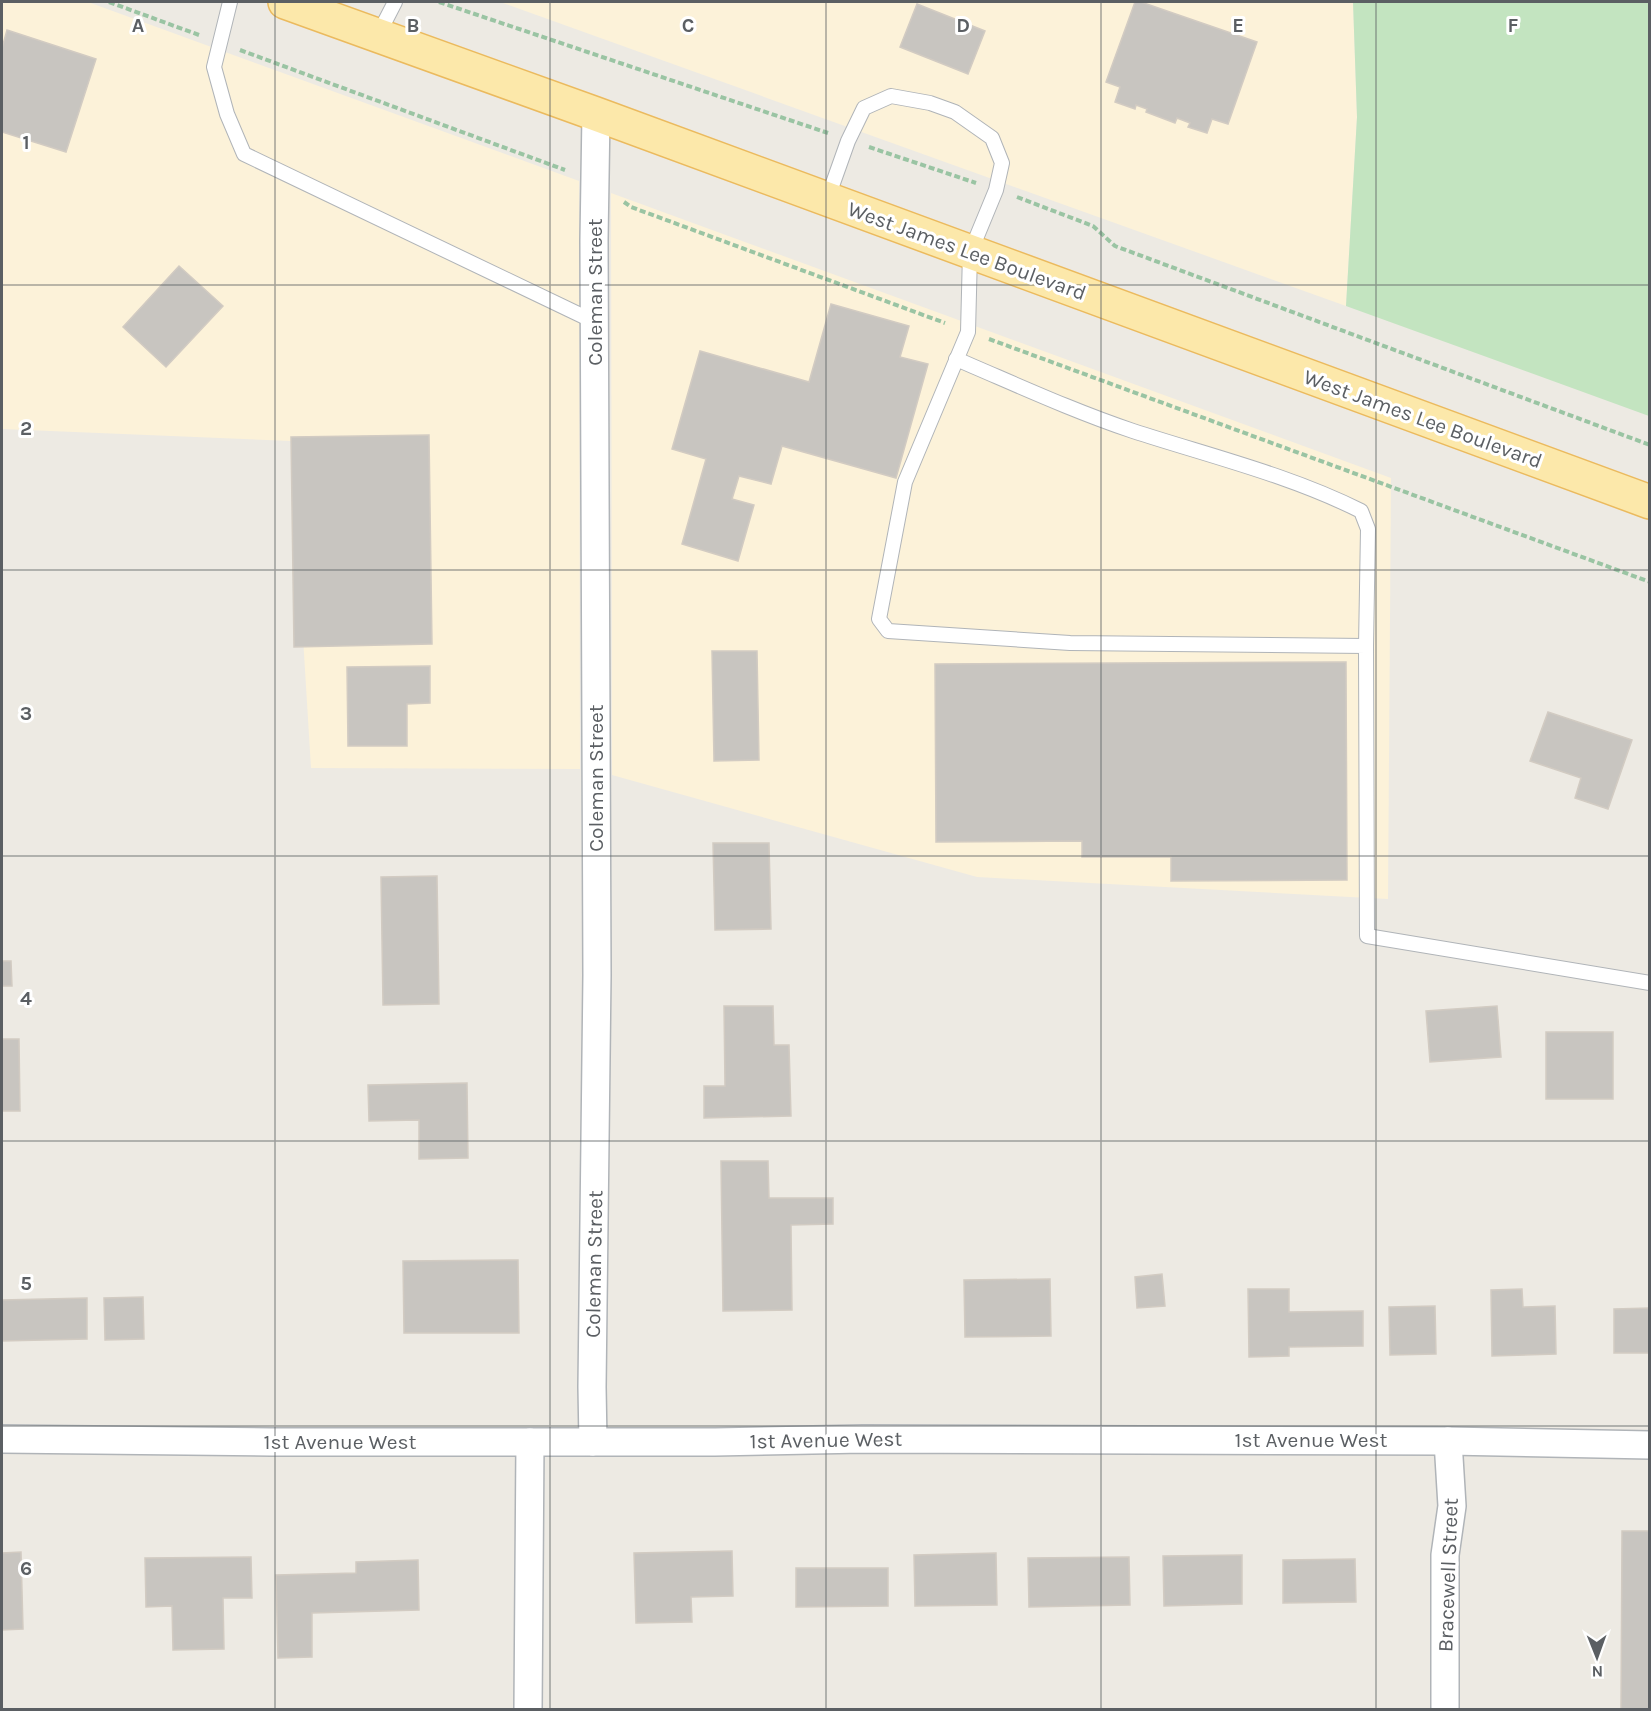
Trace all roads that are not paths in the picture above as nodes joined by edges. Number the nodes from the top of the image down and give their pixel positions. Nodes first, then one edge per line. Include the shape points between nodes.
1 (230, 2) edge
2 (285, 2) edge
3 (395, 2) edge
4 (378, 35) junction
5 (596, 114) junction
6 (827, 200) junction
7 (970, 253) junction
8 (595, 322) junction
9 (956, 359) junction
10 (1650, 502) edge
11 (1366, 646) junction
12 (1650, 983) edge
13 (2, 1439) edge
14 (1448, 1441) junction
15 (530, 1442) junction
16 (593, 1442) junction
17 (1650, 1445) edge
18 (528, 1710) edge
19 (1444, 1710) edge

1 - 8 lane via 214,67 227,114 244,154
2 - 4 main road, West James Lee Boulevard
3 - 4 lane
4 - 5 main road, West James Lee Boulevard
5 - 6 main road, West James Lee Boulevard
5 - 8 street, Coleman Street
6 - 7 main road, West James Lee Boulevard
6 - 7 lane via 864,108 891,96 955,112 992,138 1002,163 996,190
7 - 9 lane via 968,332
7 - 10 main road, West James Lee Boulevard
8 - 16 street, Coleman Street via 597,975
9 - 11 lane via 1049,400 1284,478 1361,511 1368,529
9 - 11 lane via 905,482 879,619 888,631 1070,643
11 - 12 lane via 1366,936
13 - 15 street, 1st Avenue West
14 - 16 street, 1st Avenue West
14 - 17 street, 1st Avenue West
14 - 19 street, Bracewell Street via 1452,1506 1445,1556
15 - 16 street, 1st Avenue West
15 - 18 street

